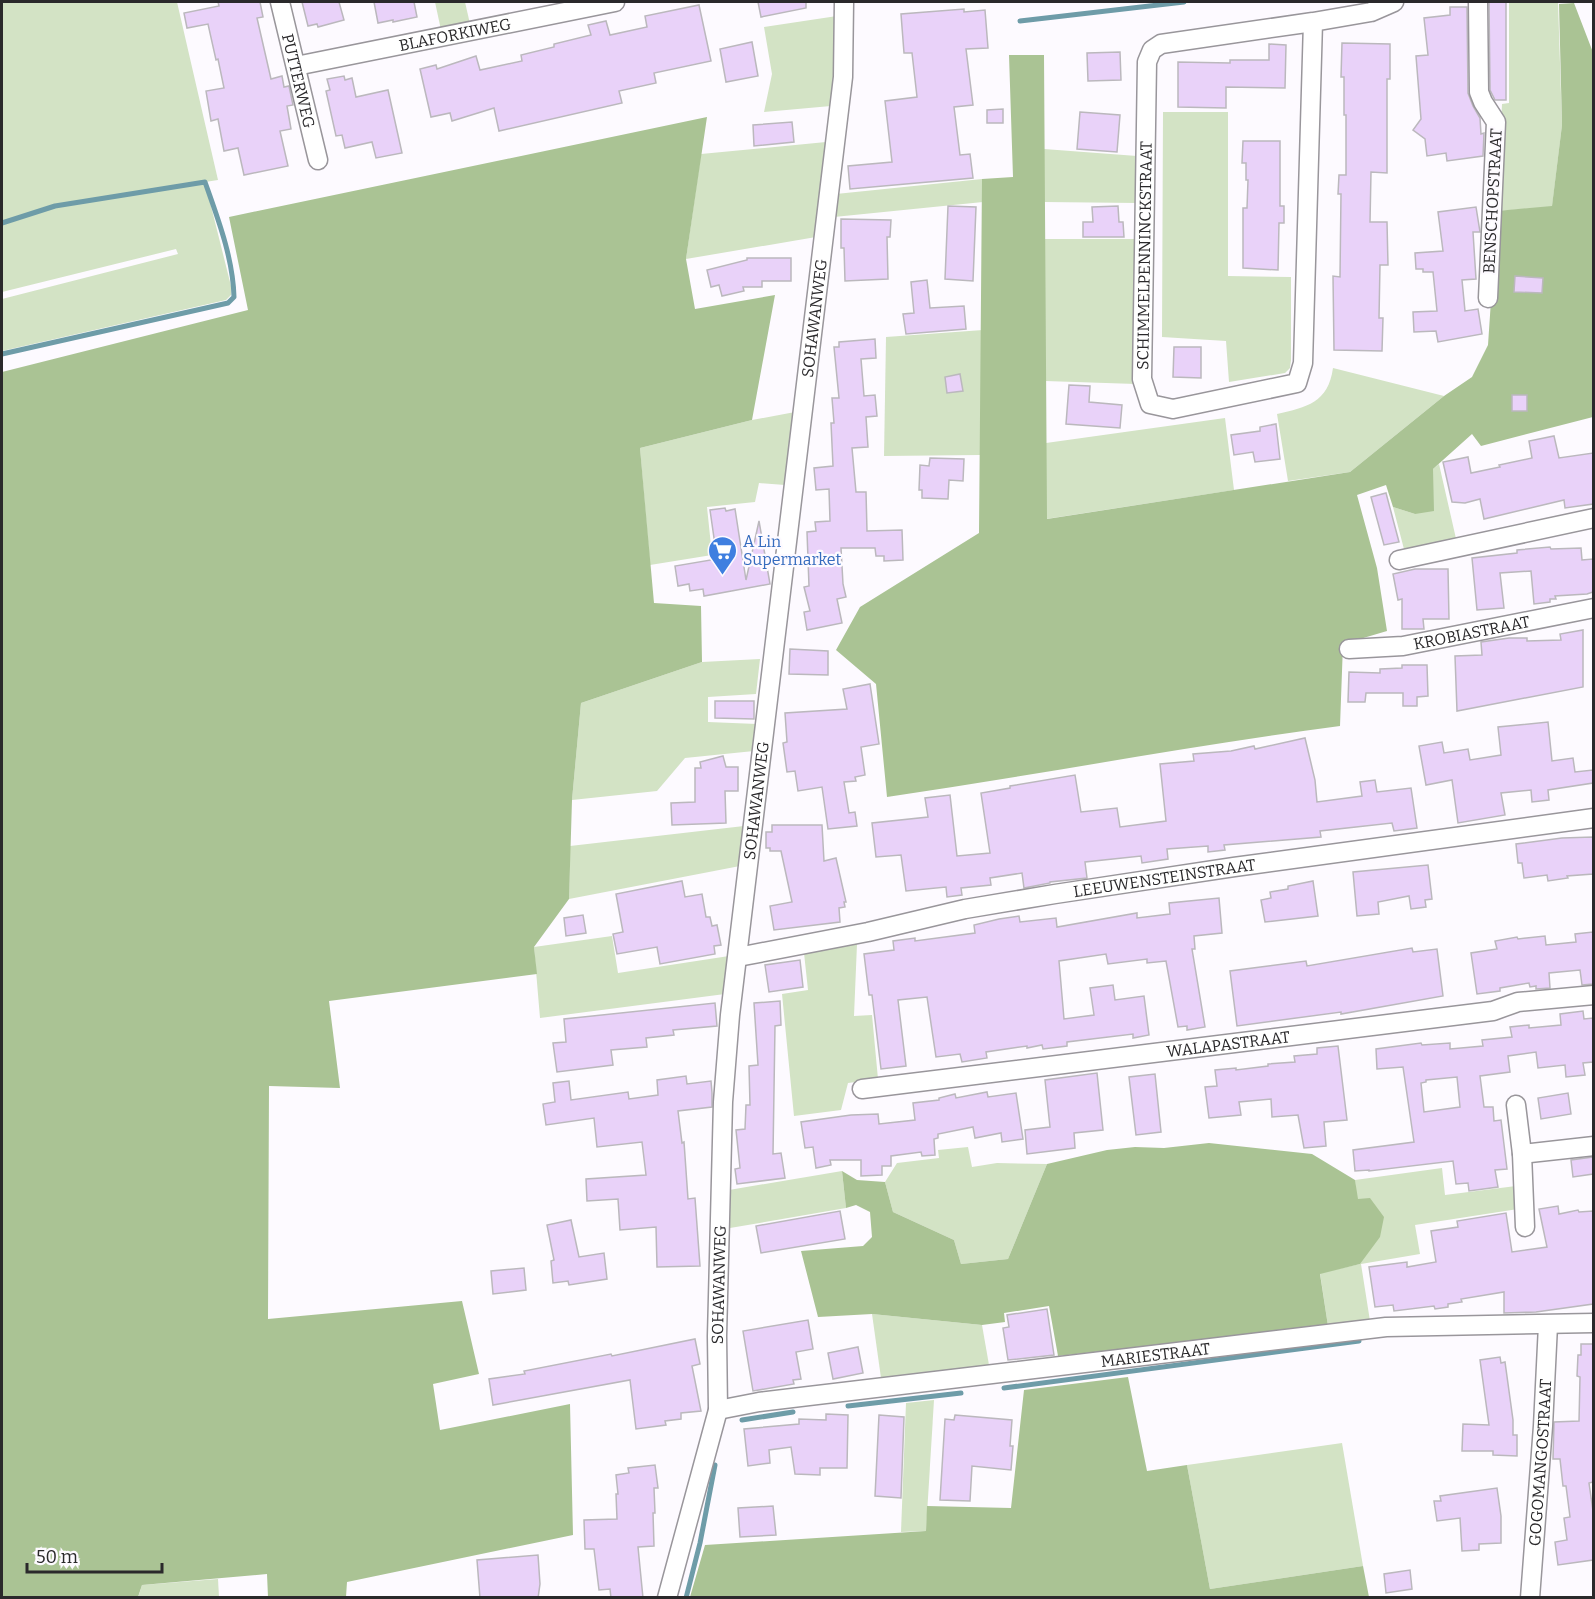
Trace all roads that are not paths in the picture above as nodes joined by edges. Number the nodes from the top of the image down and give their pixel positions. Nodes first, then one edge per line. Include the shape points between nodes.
1 (280, 2) edge
2 (615, 2) edge
3 (844, 2) edge
4 (1394, 2) edge
5 (1478, 2) edge
6 (1313, 22) junction
7 (296, 66) junction
8 (318, 160) dead end
9 (1488, 298) dead end
10 (1593, 518) edge
11 (1399, 560) dead end
12 (1593, 608) edge
13 (1349, 649) dead end
14 (1593, 818) edge
15 (738, 957) junction
16 (1593, 994) edge
17 (862, 1089) dead end
18 (1516, 1105) dead end
19 (1593, 1146) edge
20 (1522, 1154) junction
21 (1525, 1227) dead end
22 (1593, 1323) edge
23 (1548, 1325) junction
24 (718, 1410) junction
25 (667, 1598) edge
26 (1530, 1598) edge

1 - 7 street, PUTTERWEG
2 - 7 street, BLAFORKIWEG
3 - 15 street, SOHAWANWEG via 843,77
4 - 6 street, SCHIMMELPENNINCKSTRAAT via 1371,12
5 - 9 street, BENSCHOPSTRAAT via 1479,92 1496,122
6 - 6 street, SCHIMMELPENNINCKSTRAAT via 1303,363 1297,383 1173,409 1150,404 1142,379 1147,62 1152,50 1161,44
7 - 8 street, PUTTERWEG
10 - 11 street
12 - 13 street, KROBIASTRAAT via 1403,646
14 - 15 street, LEEUWENSTEINSTRAAT via 1044,896
15 - 24 street, SOHAWANWEG via 723,1102
16 - 17 street, WALAPASTRAAT via 1518,1002 1493,1011
18 - 20 street
19 - 20 street
20 - 21 street
22 - 23 street, MARIESTRAAT
23 - 24 street, MARIESTRAAT via 1386,1328
23 - 26 street, GOGOMANGOSTRAAT
24 - 25 street, SOHAWANWEG

